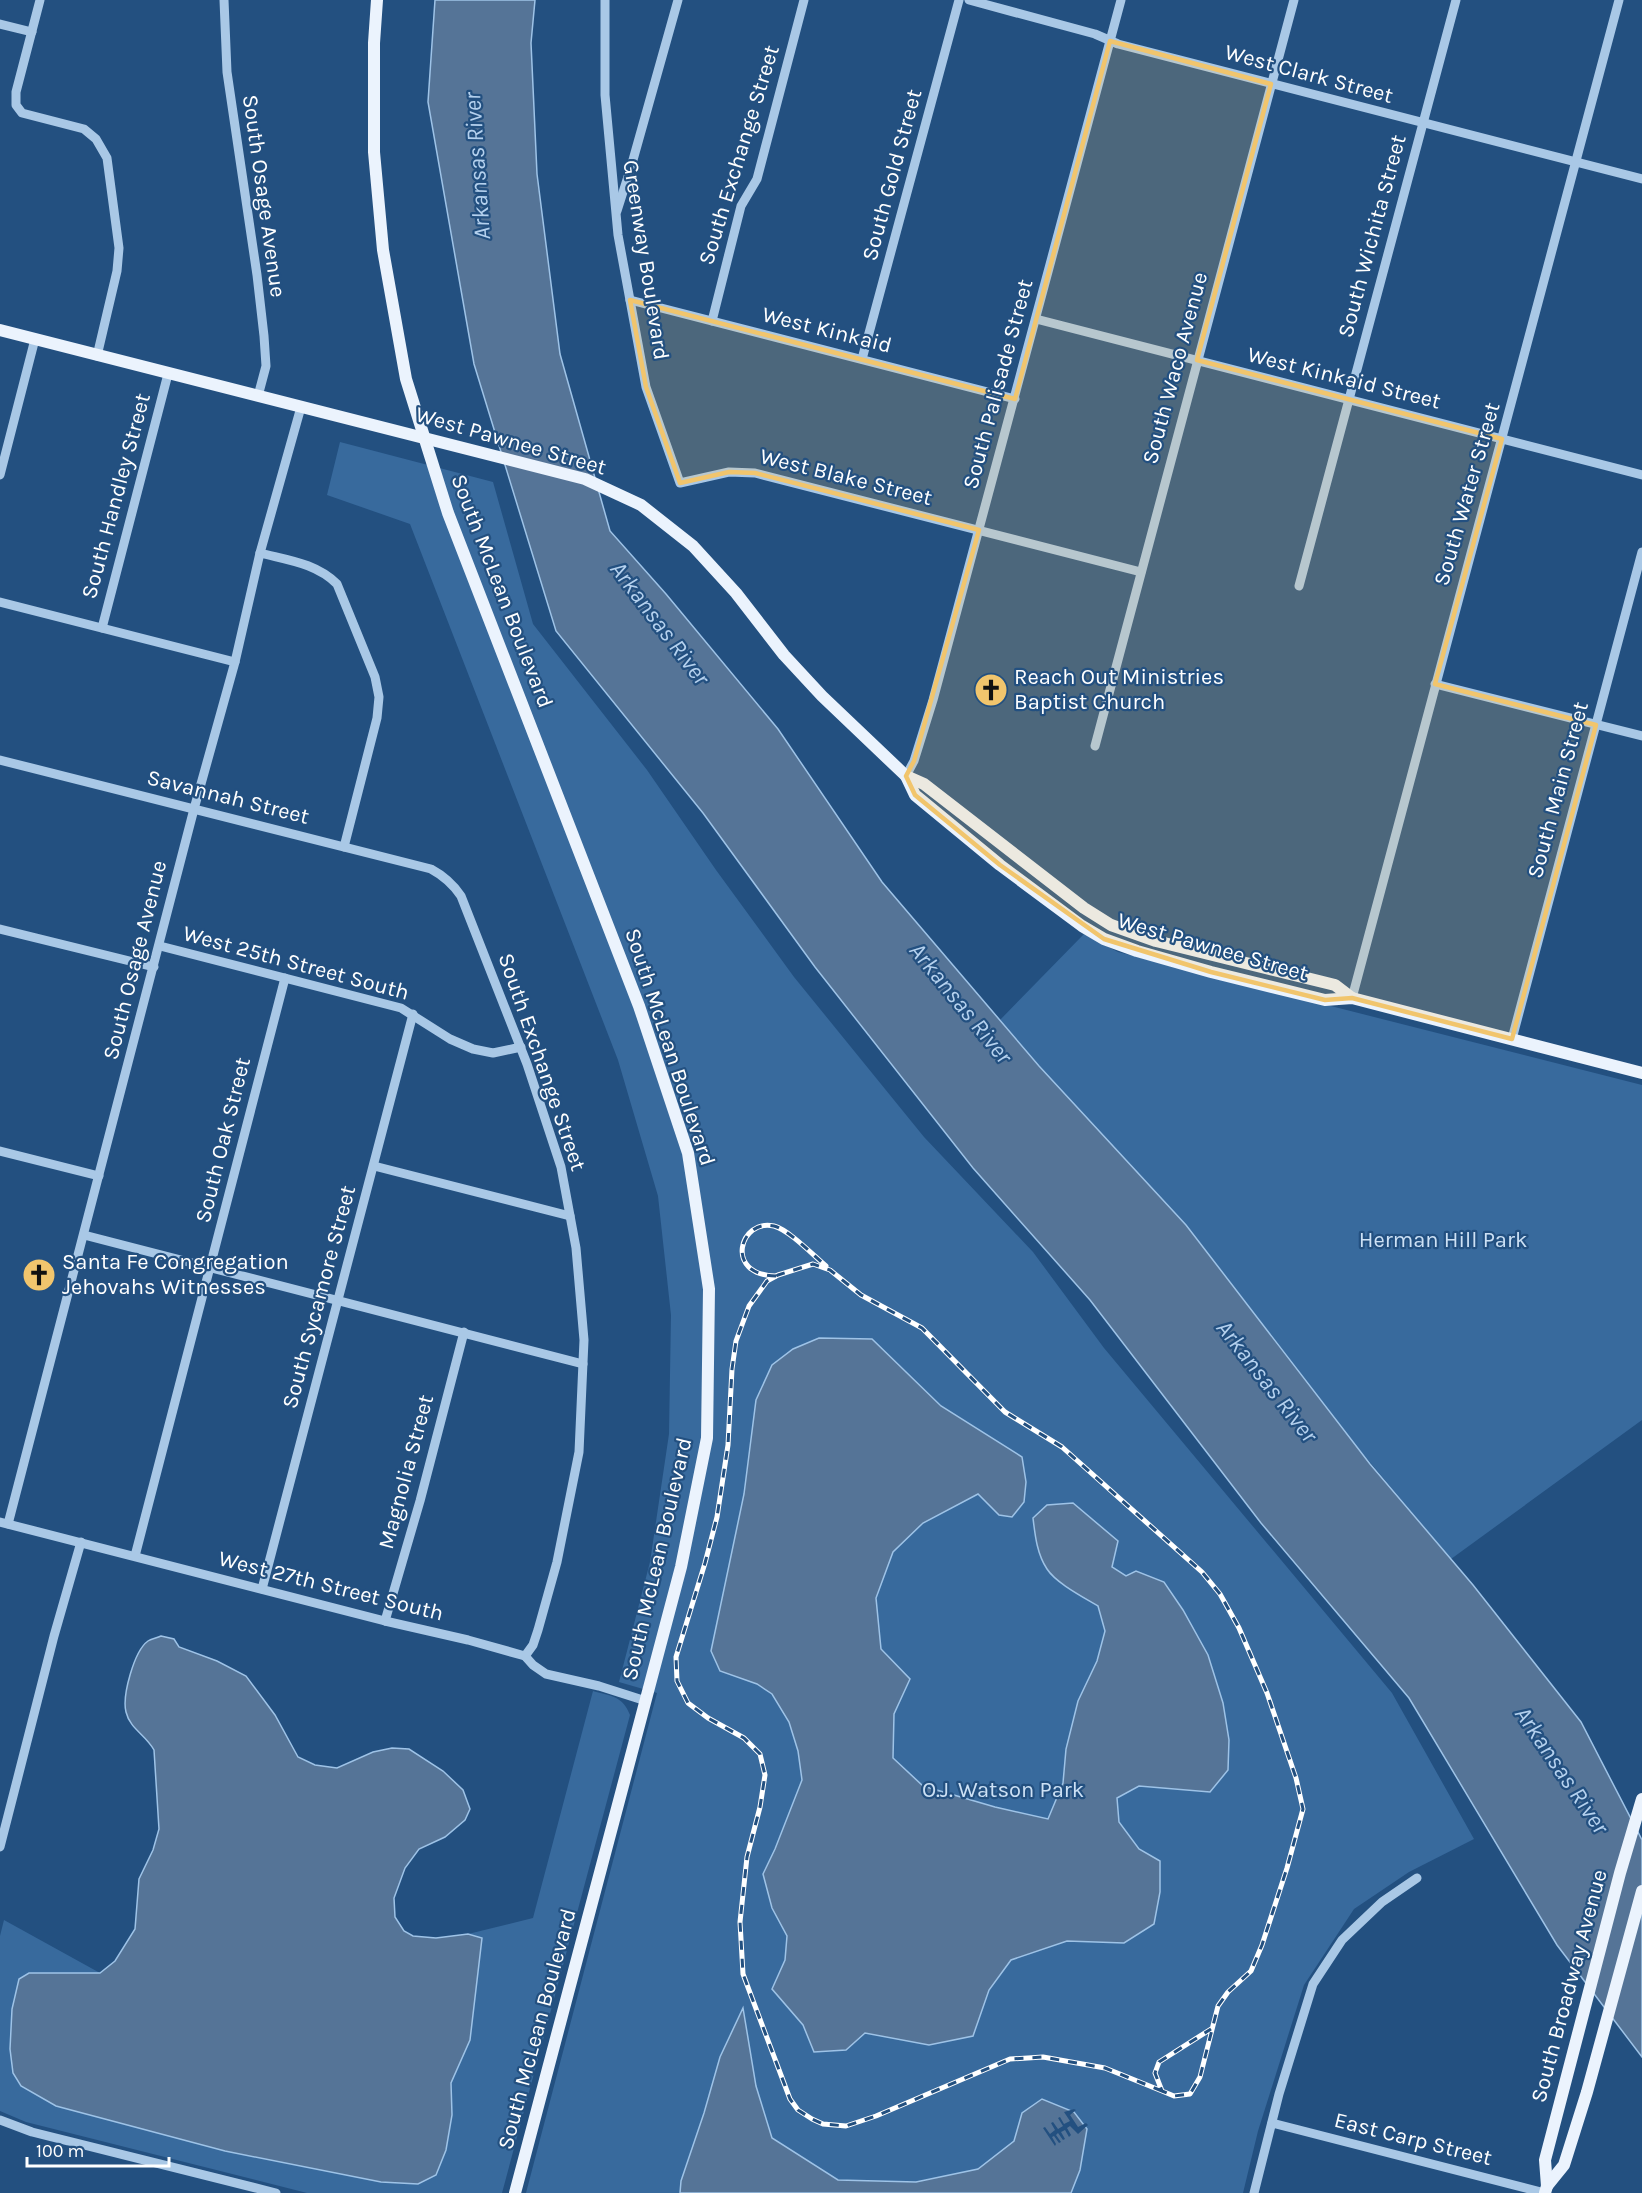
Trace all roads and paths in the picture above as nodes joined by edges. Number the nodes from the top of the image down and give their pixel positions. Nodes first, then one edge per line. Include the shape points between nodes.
1 (40, 0) edge
2 (224, 0) edge
3 (377, 0) edge
4 (605, 0) edge
5 (678, 0) edge
6 (804, 0) edge
7 (959, 0) edge
8 (969, 0) edge
9 (1120, 0) edge
10 (1294, 0) edge
11 (1456, 0) edge
12 (1619, 0) edge
13 (0, 24) edge
14 (32, 32) junction
15 (1110, 41) junction
16 (1271, 84) junction
17 (1423, 123) junction
18 (1576, 162) junction
19 (1642, 179) edge
20 (616, 214) junction
21 (630, 300) junction
22 (1036, 319) junction
23 (712, 321) junction
24 (0, 330) edge
25 (35, 339) junction
26 (97, 356) junction
27 (862, 359) junction
28 (1197, 360) junction
29 (168, 374) junction
30 (258, 396) junction
31 (1015, 399) junction
32 (1349, 399) junction
33 (302, 407) junction
34 (424, 438) junction
35 (1502, 439) junction
36 (0, 475) edge
37 (1642, 475) edge
38 (680, 483) joint
39 (980, 530) junction
40 (1642, 552) edge
41 (260, 553) junction
42 (1141, 572) junction
43 (1299, 586) dead end
44 (0, 602) edge
45 (102, 628) junction
46 (235, 662) junction
47 (1435, 684) junction
48 (1596, 725) junction
49 (1642, 736) edge
50 (1095, 746) dead end
51 (0, 760) edge
52 (906, 776) junction
53 (194, 809) junction
54 (344, 847) junction
55 (444, 877) joint
56 (0, 928) edge
57 (160, 946) junction
58 (154, 967) junction
59 (285, 978) junction
60 (1352, 998) junction
61 (413, 1014) junction
62 (1512, 1039) junction
63 (521, 1047) junction
64 (1642, 1073) edge
65 (0, 1151) edge
66 (374, 1166) junction
67 (99, 1176) junction
68 (570, 1216) junction
69 (84, 1235) junction
70 (211, 1268) junction
71 (339, 1300) junction
72 (464, 1332) junction
73 (583, 1364) junction
74 (4, 1523) edge
75 (81, 1542) junction
76 (135, 1556) junction
77 (262, 1589) junction
78 (385, 1621) junction
79 (525, 1656) junction
80 (646, 1701) junction
81 (1642, 1799) edge
82 (1, 1835) edge
83 (0, 1847) edge
84 (1417, 1878) dead end
85 (1642, 1891) edge
86 (0, 2120) edge
87 (1272, 2123) junction
88 (1545, 2190) edge
89 (276, 2193) edge
90 (515, 2193) edge
91 (1254, 2193) edge

1 - 14 street
2 - 30 street, South Osage Avenue via 227,72 264,336 266,366
3 - 34 main road, South McLean Boulevard via 374,152 383,250 406,379
4 - 20 street, Greenway Boulevard via 605,95
5 - 20 street
6 - 23 street, South Exchange Street via 757,179 741,206
7 - 27 street, South Gold Street
8 - 15 street, West Clark Street
9 - 15 street, South Palisade Street
10 - 16 street, South Waco Avenue
11 - 17 street, South Wichita Street
12 - 18 street, South Water Street
13 - 14 street
14 - 26 street via 16,105 22,113 84,129 96,139 107,158 119,248
15 - 16 street, West Clark Street
15 - 22 street, South Palisade Street
16 - 17 street, West Clark Street
16 - 28 street, South Waco Avenue
17 - 18 street, West Clark Street
17 - 32 street, South Wichita Street
18 - 19 street, West Clark Street
18 - 35 street, South Water Street
20 - 21 street, Greenway Boulevard
21 - 23 street, West Kinkaid
21 - 38 street, Greenway Boulevard via 646,387
22 - 28 street, West Kinkaid Street
22 - 31 street, South Palisade Street
23 - 27 street, West Kinkaid
24 - 25 main road, West Pawnee Street
25 - 26 main road, West Pawnee Street
25 - 36 street
26 - 29 main road, West Pawnee Street
27 - 31 street, West Kinkaid
28 - 32 street, West Kinkaid Street
28 - 42 street, South Waco Avenue
29 - 30 main road, West Pawnee Street
29 - 45 street, South Handley Street
30 - 33 main road, West Pawnee Street
31 - 39 street, South Palisade Street
32 - 35 street, West Kinkaid Street
32 - 43 street, South Wichita Street
33 - 34 main road, West Pawnee Street
33 - 41 street, South Osage Avenue
34 - 52 main road, West Pawnee Street via 585,479 641,505 693,546 784,655
34 - 80 main road, South McLean Boulevard via 448,513 639,1006 688,1153 709,1289 707,1438 681,1567
35 - 37 street, West Kinkaid Street
35 - 47 street, South Water Street
38 - 39 street, West Blake Street via 729,472 755,473
39 - 42 street, West Blake Street
39 - 52 street, South Palisade Street via 933,700
40 - 48 street, South Main Street
41 - 46 street, South Osage Avenue
41 - 54 street via 315,567 337,584 375,677 379,697 377,718
42 - 50 street, South Waco Avenue
44 - 45 street
45 - 46 street
46 - 53 street, South Osage Avenue
47 - 48 street
47 - 60 street, South Water Street
48 - 49 street
48 - 62 street, South Main Street
51 - 53 street, Savannah Street
52 - 60 main road, West Pawnee Street via 915,795 1000,865 1104,939 1200,969 1325,1000
53 - 54 street, Savannah Street
53 - 57 street, South Osage Avenue
54 - 55 street, Savannah Street via 431,869
55 - 63 street, South Exchange Street via 461,896
56 - 58 street
57 - 58 street, South Osage Avenue
57 - 59 street, West 25th Street South
58 - 67 street, South Osage Avenue
59 - 61 street, West 25th Street South via 390,1004
59 - 70 street, South Oak Street
60 - 62 main road, West Pawnee Street
61 - 63 street, West 25th Street South via 473,1049 493,1053
61 - 66 street, South Sycamore Street
62 - 64 main road, West Pawnee Street
63 - 68 street, South Exchange Street via 561,1167
65 - 67 street
66 - 68 street
66 - 71 street, South Sycamore Street
67 - 69 street, South Osage Avenue
68 - 73 street, South Exchange Street via 576,1248
69 - 70 street
69 - 74 street, South Osage Avenue
70 - 71 street
70 - 76 street, South Oak Street
71 - 72 street
71 - 77 street, South Sycamore Street
72 - 73 street
72 - 78 street, Magnolia Street
73 - 79 street, South Exchange Street via 579,1452 556,1562 538,1630
74 - 75 street, West 27th Street South
75 - 76 street, West 27th Street South
75 - 82 street
76 - 77 street, West 27th Street South
77 - 78 street, West 27th Street South
78 - 79 street, West 27th Street South
79 - 80 street, West 27th Street South via 546,1674
80 - 90 main road, South McLean Boulevard
81 - 88 main road, South Broadway Avenue via 1545,2160
82 - 83 street
84 - 87 street via 1382,1902 1342,1940 1313,1984
85 - 88 main road, South Broadway Avenue via 1564,2165
86 - 89 street via 32,2132
87 - 88 street, East Carp Street
87 - 91 street

